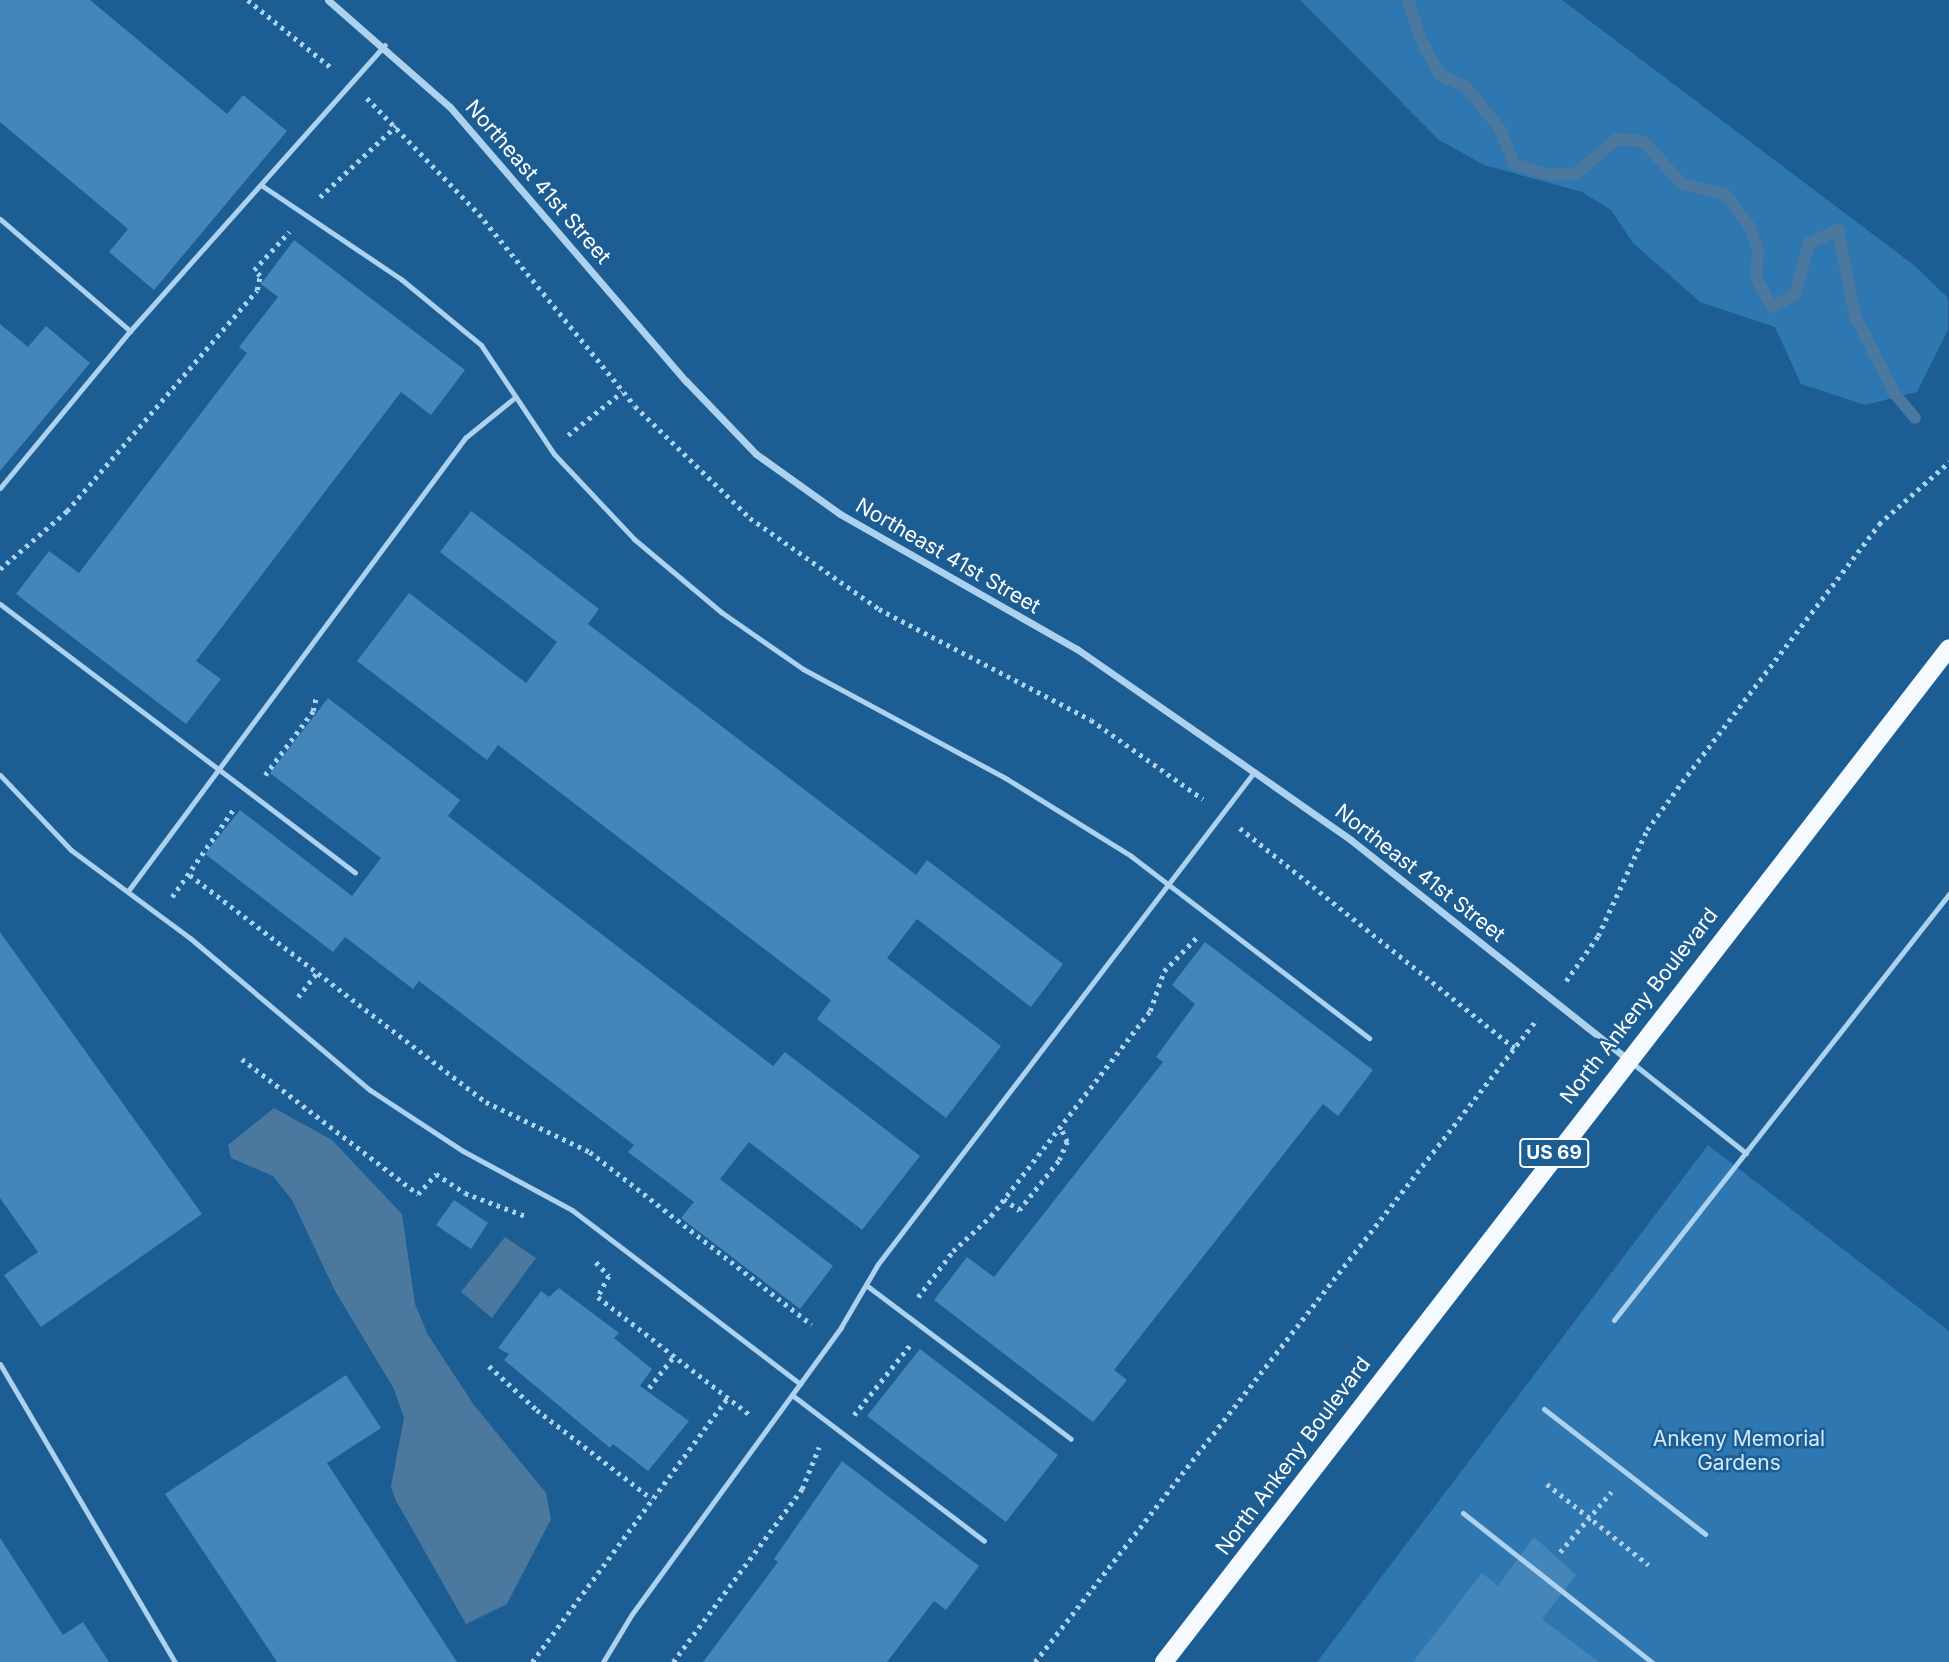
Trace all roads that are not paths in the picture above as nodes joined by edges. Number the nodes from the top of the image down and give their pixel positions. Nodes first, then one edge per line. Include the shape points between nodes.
1 (328, 0) edge
2 (385, 45) junction
3 (261, 185) junction
4 (0, 219) edge
5 (130, 331) junction
6 (513, 399) junction
7 (0, 488) edge
8 (0, 604) edge
9 (1949, 648) edge
10 (217, 768) junction
11 (1254, 772) junction
12 (0, 775) edge
13 (355, 872) dead end
14 (1169, 885) junction
15 (128, 891) junction
16 (1949, 894) edge
17 (1369, 1038) dead end
18 (1626, 1058) junction
19 (1746, 1153) junction
20 (866, 1285) junction
21 (1614, 1320) dead end
22 (0, 1364) edge
23 (800, 1384) junction
24 (792, 1395) junction
25 (1544, 1409) dead end
26 (1071, 1439) dead end
27 (1463, 1513) dead end
28 (1705, 1535) dead end
29 (984, 1541) dead end
30 (175, 1662) edge
31 (603, 1662) edge
32 (1164, 1662) edge
33 (1652, 1662) edge

1 - 2 street, Northeast 41st Street
2 - 3 lane
2 - 11 street, Northeast 41st Street via 515,176 686,381 756,454 840,514 1077,649
3 - 5 lane
3 - 6 lane via 401,279 481,345
4 - 5 lane
5 - 7 lane
6 - 10 lane via 466,438
6 - 14 lane via 550,448 634,538 731,619 803,669 1070,817
8 - 10 lane
9 - 18 main road, North Ankeny Boulevard / US 69
10 - 13 lane
10 - 15 lane
11 - 14 lane
11 - 18 street, Northeast 41st Street via 1351,840
12 - 15 lane via 71,850
14 - 17 lane
14 - 20 lane
15 - 23 lane via 370,1090 463,1151 572,1210
16 - 19 lane
18 - 19 lane
18 - 32 main road, North Ankeny Boulevard / US 69
19 - 21 lane
20 - 23 lane
20 - 26 lane
22 - 30 lane
23 - 24 lane
24 - 29 lane
24 - 31 lane
25 - 28 lane
27 - 33 lane

